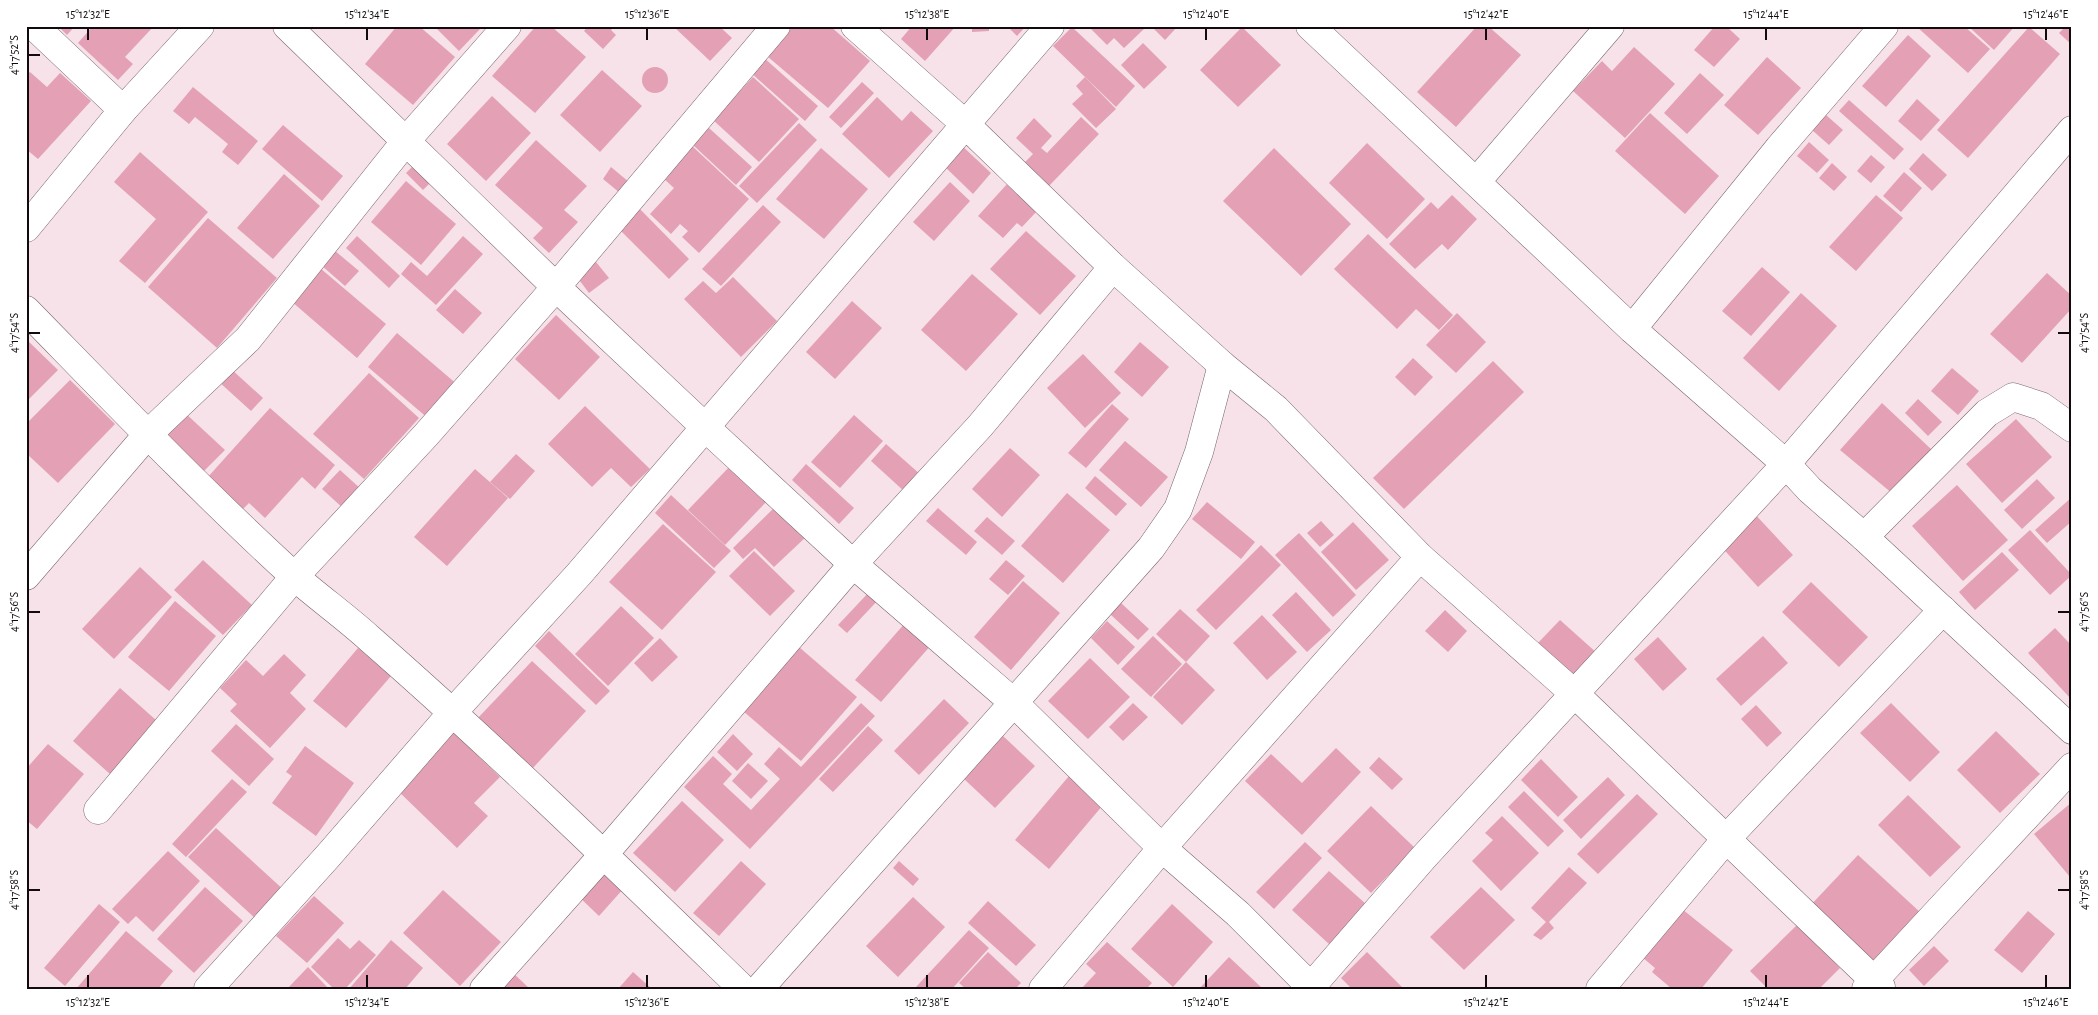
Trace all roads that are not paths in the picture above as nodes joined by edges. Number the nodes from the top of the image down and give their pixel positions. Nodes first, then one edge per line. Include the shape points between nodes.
1 (34, 26) edge
2 (200, 26) edge
3 (287, 26) edge
4 (507, 26) edge
5 (776, 26) edge
6 (855, 26) edge
7 (1050, 26) edge
8 (1610, 26) edge
9 (1884, 26) edge
10 (1321, 30) edge
11 (123, 110) junction
12 (965, 124) junction
13 (2072, 130) edge
14 (405, 142) junction
15 (1477, 180) junction
16 (26, 228) edge
17 (1113, 267) junction
18 (556, 287) junction
19 (26, 310) edge
20 (1632, 329) junction
21 (1222, 365) junction
22 (705, 427) junction
23 (2072, 428) edge
24 (148, 434) junction
25 (1786, 464) junction
26 (1864, 537) junction
27 (1420, 557) junction
28 (854, 564) junction
29 (26, 576) edge
30 (295, 576) junction
31 (1943, 610) junction
32 (1576, 695) junction
33 (1013, 702) junction
34 (452, 713) junction
35 (2072, 730) edge
36 (2072, 767) edge
37 (98, 810) dead end
38 (1726, 838) junction
39 (1162, 848) junction
40 (604, 854) junction
41 (1874, 986) edge
42 (1310, 988) edge
43 (208, 989) edge
44 (484, 989) edge
45 (743, 989) edge
46 (759, 989) edge
47 (1043, 989) edge
48 (1600, 989) edge

1 - 11 street
2 - 11 street
3 - 14 street
4 - 14 street
5 - 18 street
6 - 12 street
7 - 12 street
8 - 15 street
9 - 20 street via 1779,148
10 - 15 street
11 - 16 street
12 - 17 street
12 - 22 street
13 - 25 street
14 - 18 street
14 - 24 street via 248,338
15 - 20 street
17 - 21 street
17 - 28 street via 980,426
18 - 22 street
18 - 30 street via 426,435
19 - 24 street
20 - 25 street
21 - 27 street via 1276,409
21 - 33 street via 1199,452 1178,508 1150,548
22 - 28 street
22 - 34 street
23 - 26 street via 2041,406 2013,397 1987,413
24 - 29 street
24 - 30 street
25 - 26 street via 1810,490
25 - 32 street
26 - 31 street
27 - 32 street
27 - 39 street
28 - 33 street
28 - 40 street
30 - 34 street via 370,638
30 - 37 street
31 - 35 street
31 - 38 street
32 - 38 street
32 - 42 street via 1423,858
33 - 39 street
33 - 46 street
34 - 40 street
34 - 43 street
36 - 41 street
38 - 41 street
38 - 48 street
39 - 42 street via 1238,914
39 - 47 street
40 - 44 street
40 - 45 street

